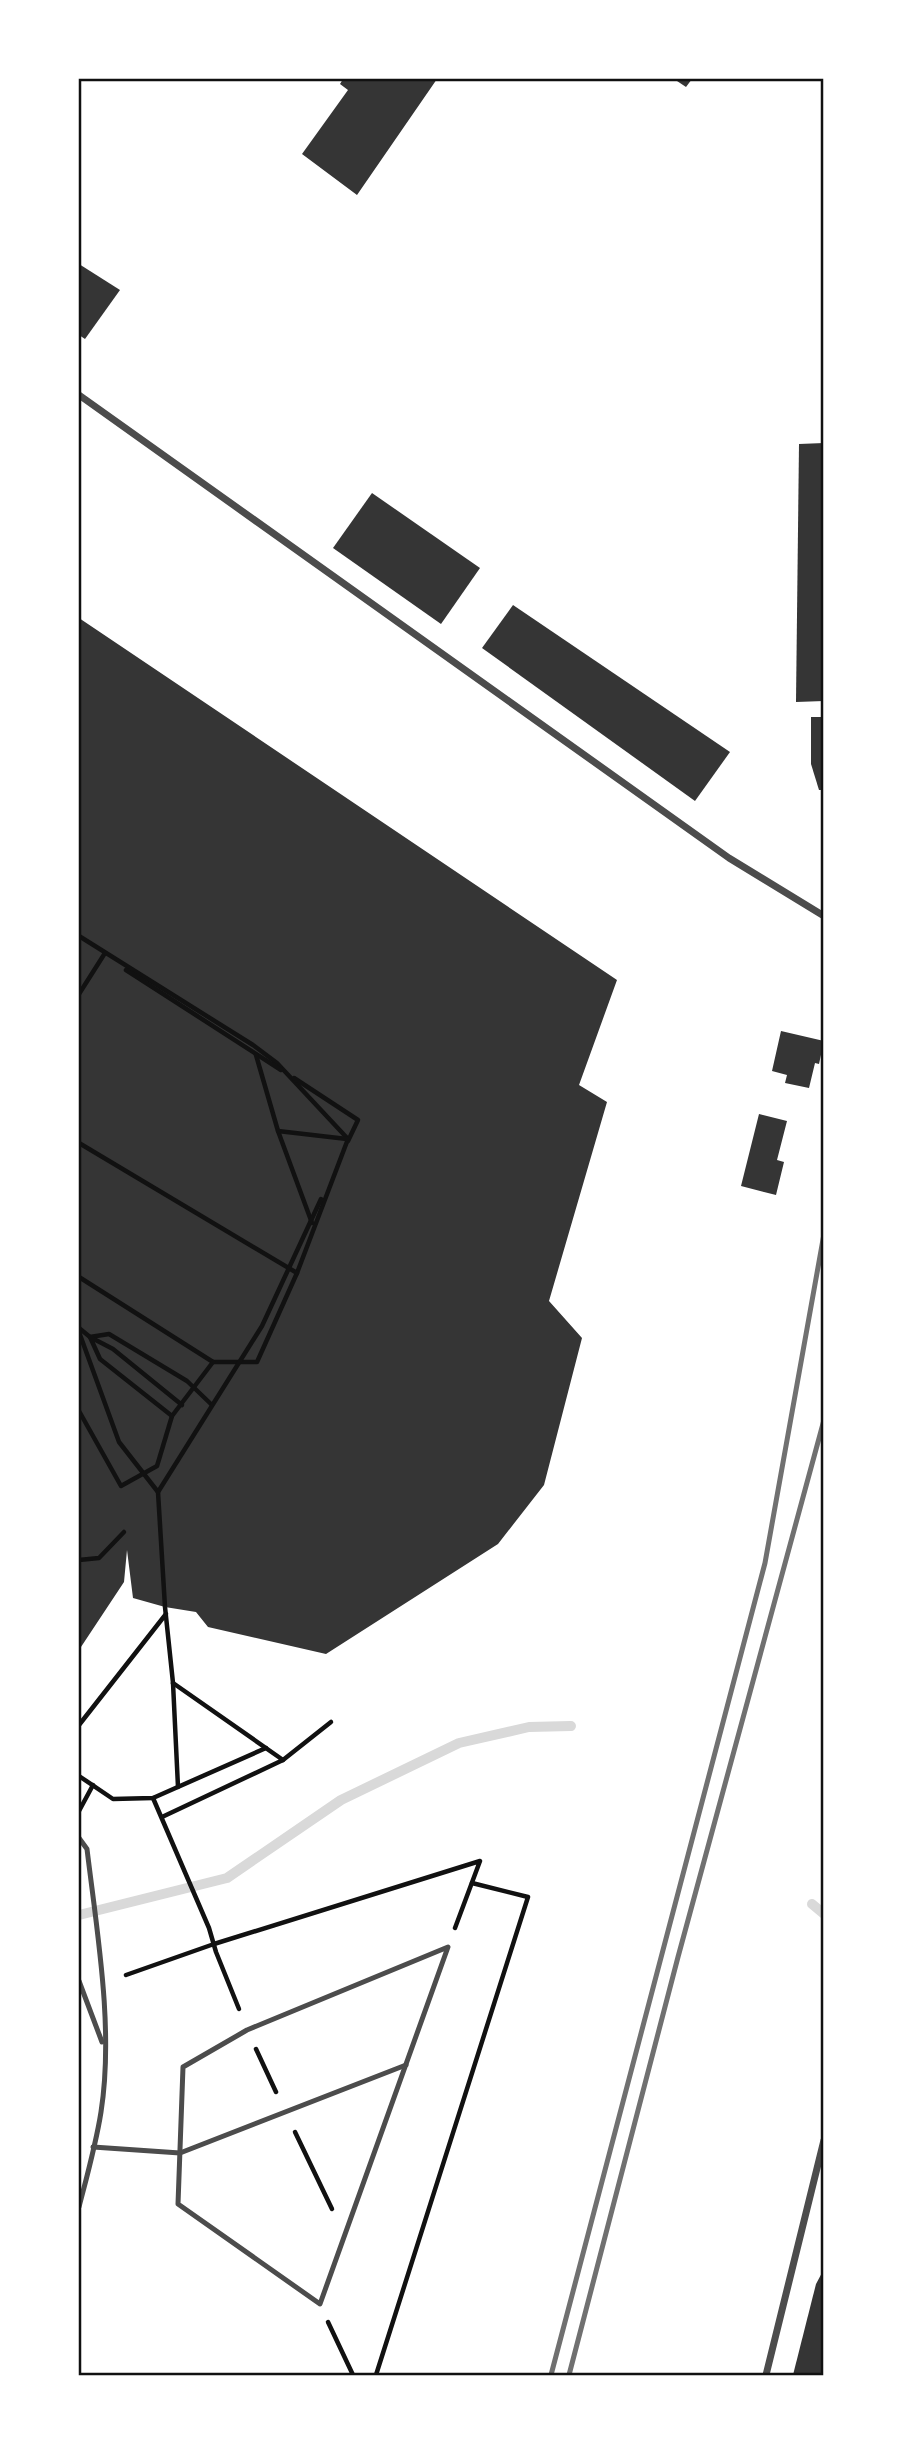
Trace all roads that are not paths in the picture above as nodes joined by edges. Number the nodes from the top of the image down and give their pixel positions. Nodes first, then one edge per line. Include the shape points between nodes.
1 (79, 395) edge
2 (824, 916) edge
3 (79, 1838) edge
4 (79, 1981) edge
5 (105, 2048) junction
6 (406, 2065) junction
7 (824, 2140) edge
8 (93, 2147) junction
9 (180, 2153) junction
10 (79, 2207) edge
11 (766, 2375) edge

1 - 2 street via 729,858
3 - 5 lane via 87,1849 101,1959
4 - 5 lane
5 - 8 lane via 101,2111
6 - 9 lane
6 - 9 lane via 320,2304 178,2204
6 - 9 lane via 447,1947 247,2030 183,2067
7 - 11 street
8 - 9 lane
8 - 10 lane

